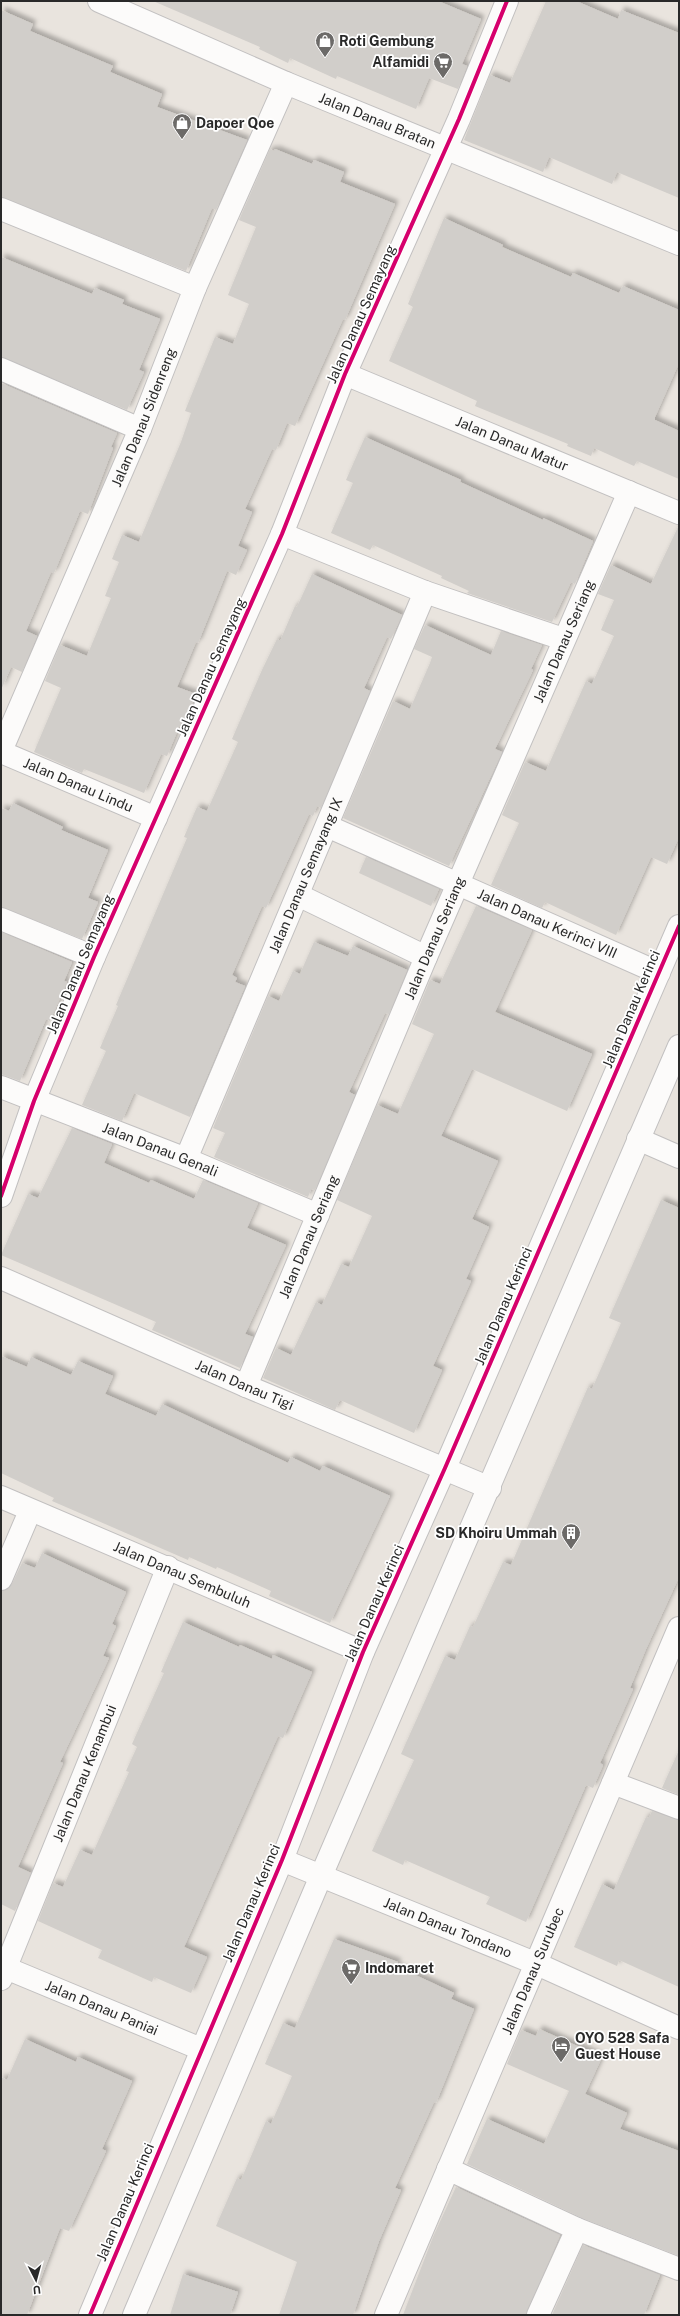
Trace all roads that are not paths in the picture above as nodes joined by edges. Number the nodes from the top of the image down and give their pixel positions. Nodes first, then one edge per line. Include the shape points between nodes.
1 (99, 1) edge
2 (507, 1) edge
3 (286, 84) junction
4 (446, 149) junction
5 (1, 209) edge
6 (679, 244) edge
7 (195, 288) junction
8 (1, 369) edge
9 (346, 374) junction
10 (140, 429) junction
11 (629, 492) junction
12 (679, 513) edge
13 (282, 534) junction
14 (425, 592) junction
15 (563, 639) junction
16 (1, 751) edge
17 (156, 818) junction
18 (327, 826) junction
19 (459, 884) junction
20 (298, 895) junction
21 (1, 919) edge
22 (679, 926) edge
23 (94, 957) junction
24 (426, 957) junction
25 (659, 973) junction
26 (679, 1046) edge
27 (1, 1087) edge
28 (34, 1101) junction
29 (638, 1139) junction
30 (679, 1156) edge
31 (186, 1159) junction
32 (1, 1196) edge
33 (318, 1215) junction
34 (1, 1278) edge
35 (246, 1386) junction
36 (445, 1468) junction
37 (490, 1488) junction
38 (1, 1497) edge
39 (30, 1511) junction
40 (168, 1567) junction
41 (1, 1579) edge
42 (679, 1628) edge
43 (363, 1652) junction
44 (613, 1783) junction
45 (679, 1808) edge
46 (282, 1860) junction
47 (321, 1876) junction
48 (537, 1964) junction
49 (3, 1971) edge
50 (679, 2028) edge
51 (201, 2049) junction
52 (448, 2169) junction
53 (577, 2229) junction
54 (679, 2269) edge
55 (90, 2315) edge
56 (134, 2315) edge
57 (386, 2315) edge
58 (538, 2315) edge

1 - 3 street, Jalan Danau Bratan
2 - 4 street, Jalan Danau Semayang
3 - 4 street, Jalan Danau Bratan
3 - 7 street, Jalan Danau Sidenreng
4 - 6 street, Jalan Danau Bratan
4 - 9 street, Jalan Danau Semayang
5 - 7 street
7 - 10 street, Jalan Danau Sidenreng
8 - 10 street
9 - 11 street, Jalan Danau Matur
9 - 13 street, Jalan Danau Semayang
10 - 16 street, Jalan Danau Sidenreng
11 - 12 street, Jalan Danau Matur
11 - 15 street, Jalan Danau Seriang
13 - 14 street
13 - 17 street, Jalan Danau Semayang
14 - 15 street
14 - 18 street, Jalan Danau Semayang IX
15 - 19 street, Jalan Danau Seriang via 531,720
16 - 17 street, Jalan Danau Lindu
17 - 23 street, Jalan Danau Semayang
18 - 19 street, Jalan Danau Kerinci VIII
18 - 20 street, Jalan Danau Semayang IX
19 - 24 street, Jalan Danau Seriang
19 - 25 street, Jalan Danau Kerinci VIII
20 - 24 street
20 - 31 street, Jalan Danau Semayang IX
21 - 23 street
22 - 25 street, Jalan Danau Kerinci
23 - 28 street, Jalan Danau Semayang
24 - 33 street, Jalan Danau Seriang
25 - 36 street, Jalan Danau Kerinci
26 - 29 street
27 - 28 street, Jalan Danau Genali
28 - 31 street, Jalan Danau Genali
28 - 32 street, Jalan Danau Semayang
29 - 30 street
29 - 37 street
31 - 33 street, Jalan Danau Genali
33 - 35 street, Jalan Danau Seriang
34 - 35 street, Jalan Danau Tigi
35 - 36 street, Jalan Danau Tigi
36 - 37 street, Jalan Danau Tigi
36 - 43 street, Jalan Danau Kerinci
37 - 47 street
38 - 39 street, Jalan Danau Sembuluh
39 - 40 street, Jalan Danau Sembuluh
39 - 41 street
40 - 43 street, Jalan Danau Sembuluh
40 - 49 street, Jalan Danau Kenambui
42 - 44 street, Jalan Danau Surubec
43 - 46 street, Jalan Danau Kerinci
44 - 45 street
44 - 48 street, Jalan Danau Surubec
46 - 47 street, Jalan Danau Tondano
46 - 51 street, Jalan Danau Kerinci
47 - 48 street, Jalan Danau Tondano
47 - 56 street
48 - 50 street, Jalan Danau Tondano
48 - 52 street, Jalan Danau Surubec
49 - 51 street, Jalan Danau Paniai
51 - 55 street, Jalan Danau Kerinci
52 - 53 street
52 - 57 street, Jalan Danau Surubec
53 - 54 street
53 - 58 street

